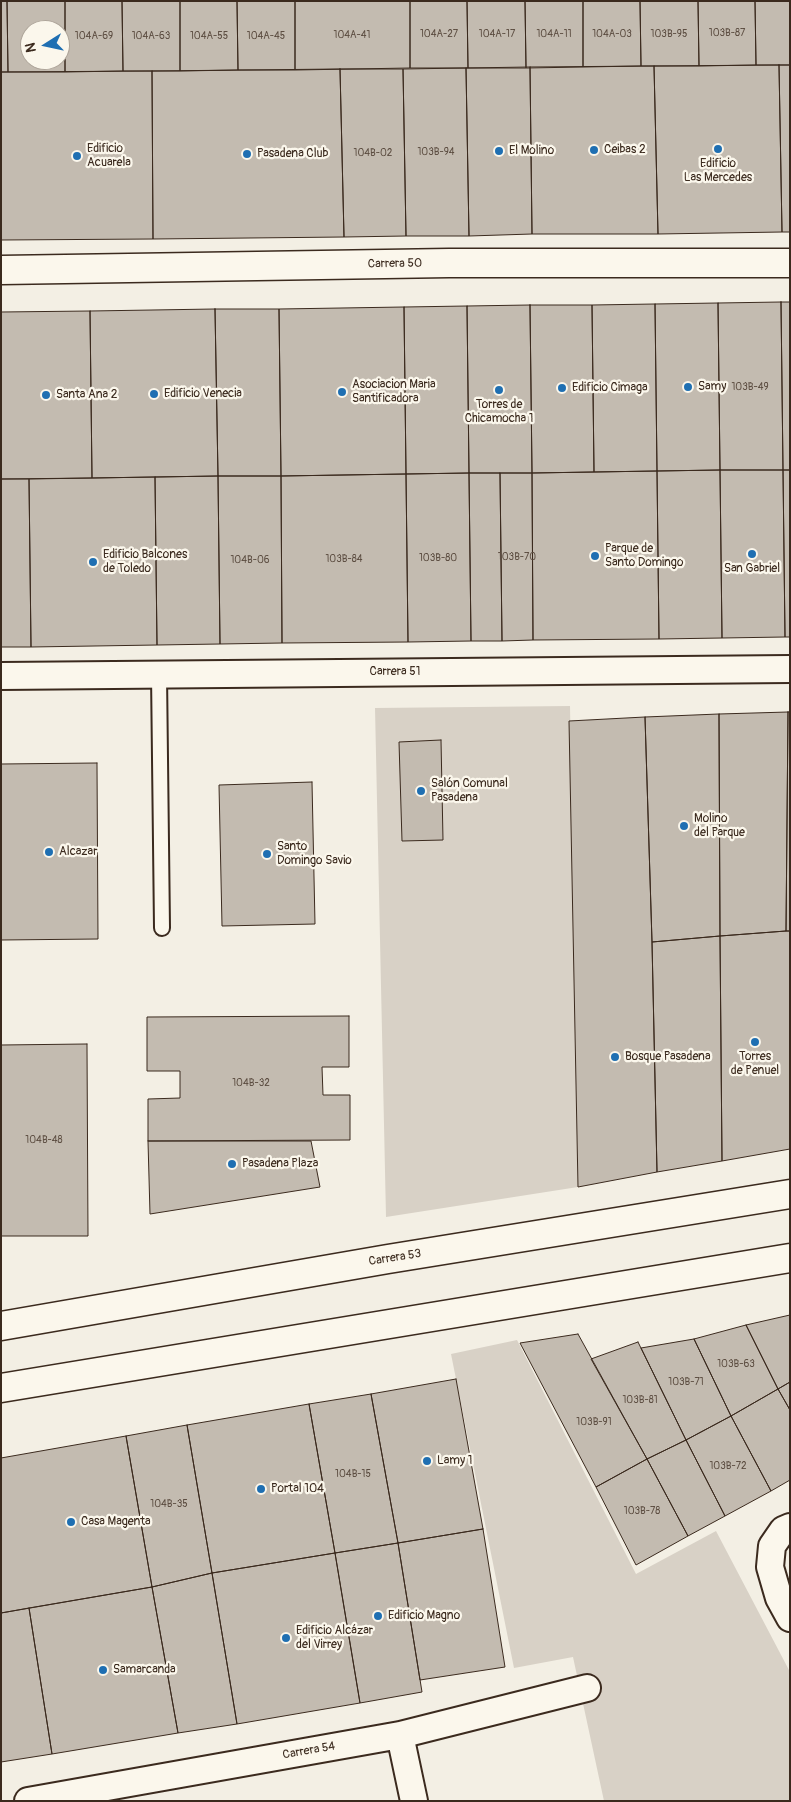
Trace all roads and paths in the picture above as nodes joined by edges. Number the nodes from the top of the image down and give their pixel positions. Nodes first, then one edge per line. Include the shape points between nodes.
1 (790, 263) edge
2 (1, 270) edge
3 (790, 669) edge
4 (159, 674) junction
5 (1, 676) edge
6 (162, 928) dead end
7 (790, 1194) edge
8 (790, 1258) edge
9 (1, 1326) edge
10 (1, 1388) edge
11 (790, 1526) edge
12 (790, 1618) edge
13 (587, 1688) dead end
14 (400, 1735) junction
15 (43, 1799) edge
16 (414, 1801) edge

1 - 2 main road, Carrera 50 via 449,263
3 - 4 street, Carrera 51
4 - 5 street, Carrera 51
4 - 6 lane
7 - 9 main road, Carrera 53
8 - 10 main road
11 - 12 street via 783,1530 772,1546 770,1567 779,1598
13 - 14 street, Carrera 54
14 - 15 street, Carrera 54
14 - 16 street

